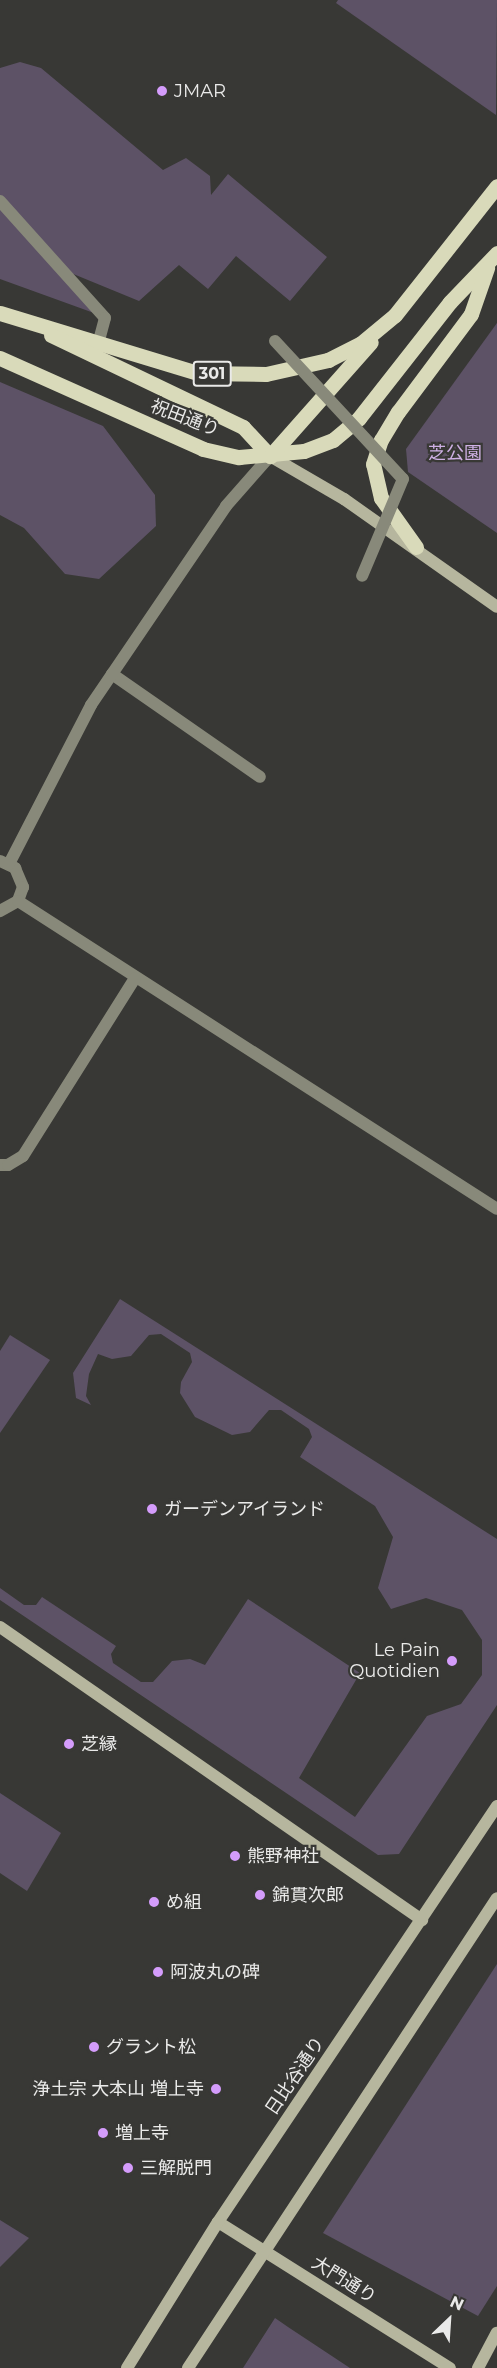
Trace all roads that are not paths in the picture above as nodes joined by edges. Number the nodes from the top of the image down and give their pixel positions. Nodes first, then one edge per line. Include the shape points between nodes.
1 (497, 186) edge
2 (0, 201) edge
3 (493, 259) edge
4 (0, 313) edge
5 (395, 315) junction
6 (21, 321) junction
7 (99, 341) junction
8 (275, 341) dead end
9 (0, 358) edge
10 (270, 456) junction
11 (416, 547) junction
12 (362, 576) dead end
13 (497, 607) edge
14 (112, 674) junction
15 (260, 777) dead end
16 (4, 862) edge
17 (18, 901) junction
18 (0, 911) edge
19 (135, 978) junction
20 (0, 1165) edge
21 (497, 1209) edge
22 (0, 1627) edge
23 (497, 1806) edge
24 (497, 1898) edge
25 (422, 1920) junction
26 (219, 2222) junction
27 (263, 2251) junction
28 (497, 2333) edge
29 (127, 2368) edge
30 (188, 2368) edge
31 (450, 2368) edge
32 (478, 2368) edge

1 - 5 main road, 301
2 - 7 street via 105,318
3 - 10 main road, 祝田通り via 450,302 360,418 333,440 304,451
3 - 11 main road via 471,314 398,412 381,440 373,464 381,498
4 - 6 main road, 301
5 - 7 main road, 301 via 360,344 328,360 266,374 196,373
5 - 10 main road
6 - 7 main road, 301
6 - 10 main road via 243,427
8 - 12 street, bridge via 403,479
9 - 10 main road, 祝田通り via 203,449 239,457
10 - 11 main road
10 - 14 street via 226,506
11 - 13 main road
14 - 15 street
14 - 16 street
16 - 17 street via 22,880
17 - 18 street
17 - 19 street
19 - 20 street via 23,1155 8,1165
19 - 21 street
22 - 25 main road
23 - 25 main road, 日比谷通り
24 - 27 main road
25 - 26 main road, 日比谷通り
26 - 27 main road, 大門通り
26 - 29 main road, 日比谷通り
27 - 30 main road
27 - 31 main road, 大門通り
28 - 32 main road

